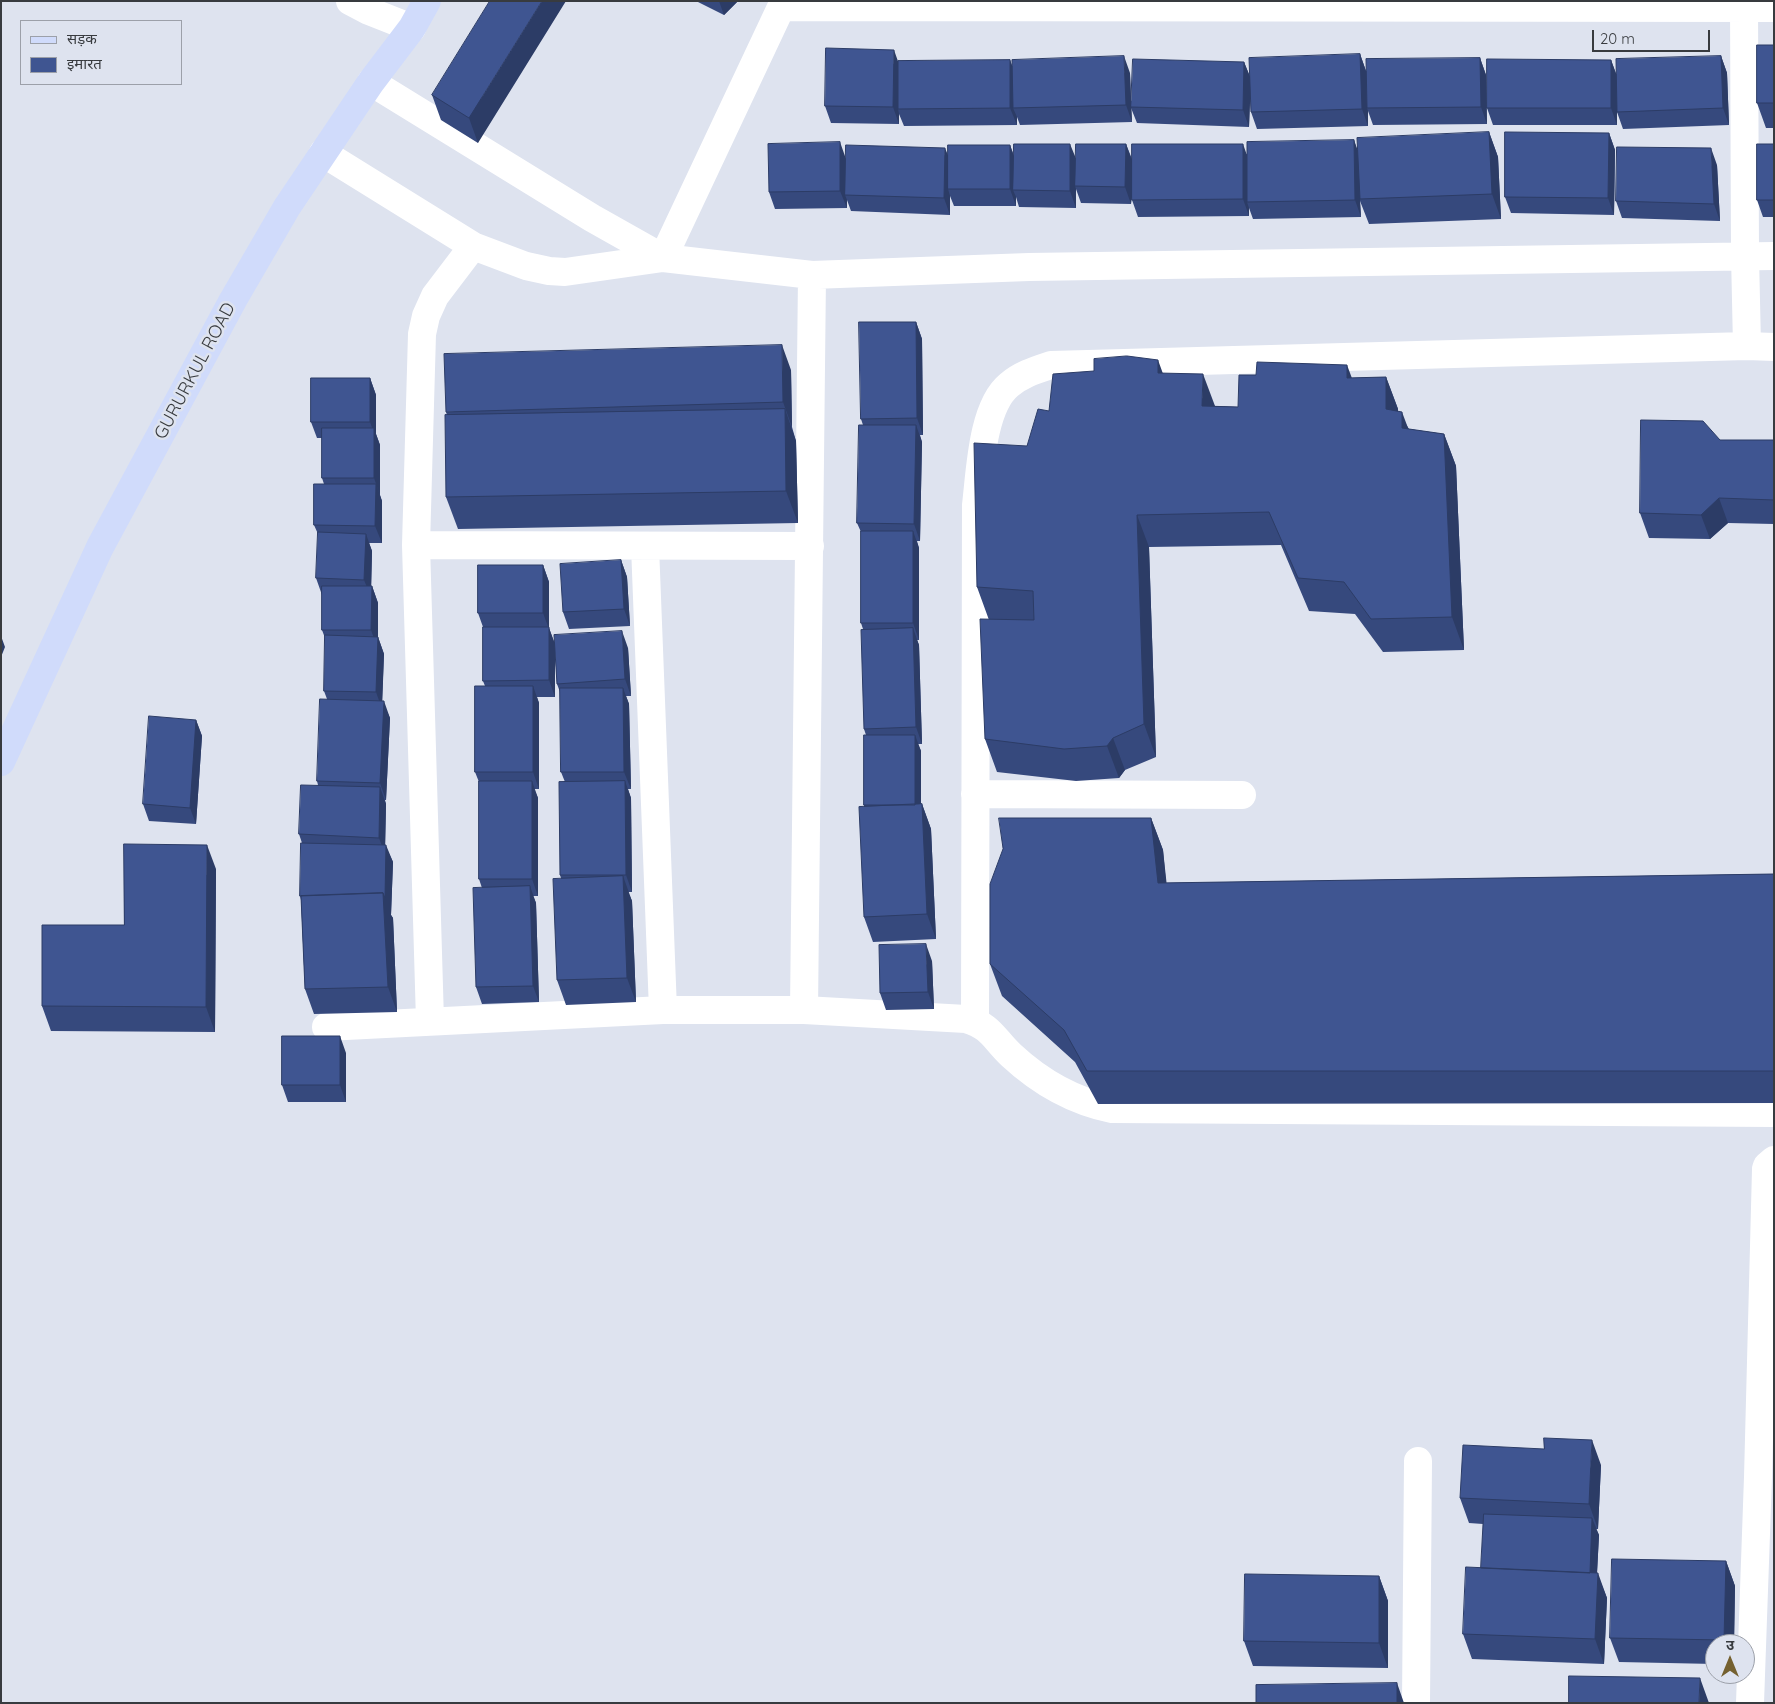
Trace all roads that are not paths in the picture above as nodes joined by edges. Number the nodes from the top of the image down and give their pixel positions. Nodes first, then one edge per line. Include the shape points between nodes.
1 (350, 1) edge
2 (427, 1) edge
3 (783, 4) edge
4 (1744, 5) edge
5 (1774, 8) edge
6 (412, 28) junction
7 (371, 82) junction
8 (323, 153) junction
9 (473, 246) junction
10 (1745, 255) junction
11 (1774, 256) edge
12 (663, 258) junction
13 (812, 275) junction
14 (1761, 347) edge
15 (416, 545) junction
16 (645, 546) junction
17 (810, 546) junction
18 (1, 762) edge
19 (975, 794) junction
20 (1242, 795) dead end
21 (663, 1010) junction
22 (804, 1010) junction
23 (430, 1021) junction
24 (975, 1022) junction
25 (326, 1027) dead end
26 (1774, 1113) edge
27 (1774, 1160) edge
28 (1418, 1461) dead end
29 (1766, 1477) edge
30 (1416, 1703) edge
31 (1750, 1703) edge

1 - 6 street
2 - 6 street, GURURKUL ROAD
3 - 4 street
3 - 12 street
4 - 5 street
4 - 10 street
6 - 7 street, GURURKUL ROAD
7 - 8 street, GURURKUL ROAD
7 - 12 street
8 - 9 street
8 - 18 street, GURURKUL ROAD via 287,207 234,300 100,547
9 - 12 street via 549,271 565,272
9 - 15 street via 435,296 422,334
10 - 11 street
10 - 13 street via 1029,267
10 - 14 street
12 - 13 street
13 - 17 street
14 - 19 street via 1051,365 1028,372 1008,386 994,406 987,426 976,505
15 - 16 street
15 - 23 street
16 - 17 street
16 - 21 street
17 - 22 street
19 - 20 street
19 - 24 street
21 - 22 street
21 - 23 street
22 - 24 street
23 - 25 street
24 - 26 street via 986,1027 1036,1077 1076,1099 1112,1109
27 - 29 street via 1766,1169
28 - 30 street
29 - 31 street

